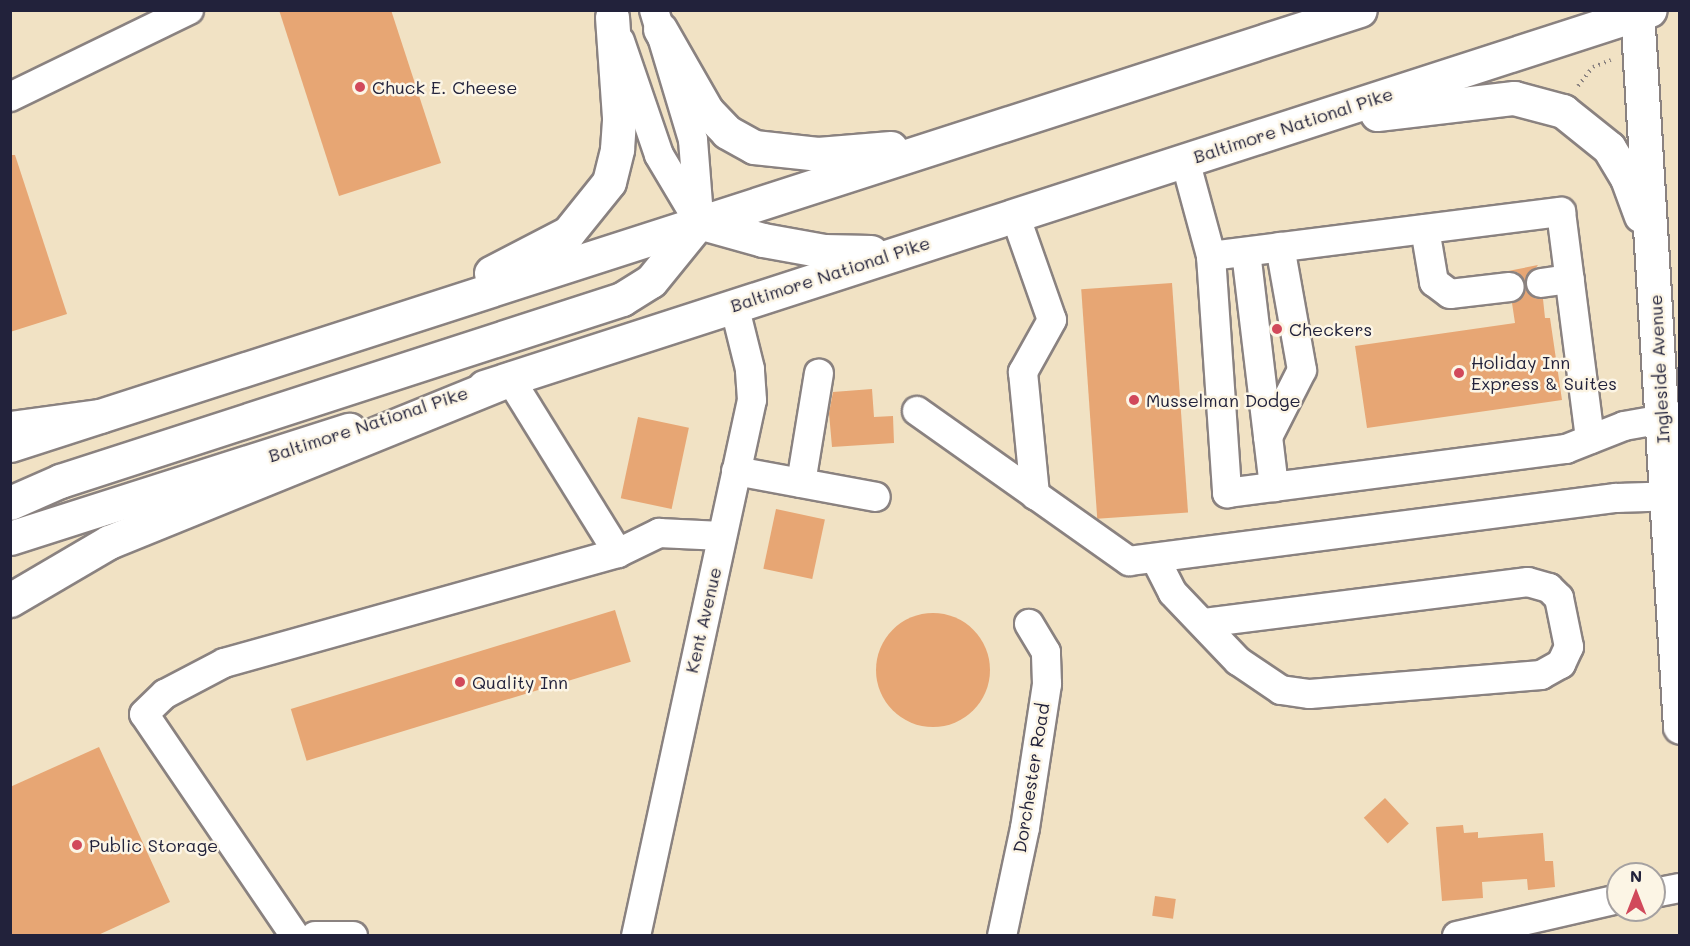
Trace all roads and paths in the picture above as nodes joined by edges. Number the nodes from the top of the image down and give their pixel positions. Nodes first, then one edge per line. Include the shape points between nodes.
1 (189, 10) edge
2 (1351, 12) edge
3 (1642, 12) edge
4 (611, 14) edge
5 (657, 20) edge
6 (1612, 60) dead end
7 (1571, 94) dead end
8 (10, 97) edge
9 (1284, 128) junction
10 (953, 143) junction
11 (1185, 160) junction
12 (1015, 215) junction
13 (699, 222) junction
14 (1425, 229) junction
15 (1652, 246) junction
16 (1280, 247) junction
17 (1246, 252) junction
18 (895, 253) junction
19 (1211, 256) junction
20 (1570, 279) junction
21 (1541, 283) dead end
22 (1510, 287) dead end
23 (734, 305) junction
24 (404, 318) junction
25 (819, 373) dead end
26 (510, 379) junction
27 (917, 411) dead end
28 (100, 416) junction
29 (1671, 417) edge
30 (10, 428) edge
31 (1268, 437) junction
32 (1590, 439) junction
33 (10, 445) edge
34 (736, 471) junction
35 (801, 483) junction
36 (1274, 487) junction
37 (1035, 495) junction
38 (1672, 496) edge
39 (876, 497) dead end
40 (10, 503) edge
41 (722, 536) junction
42 (10, 538) edge
43 (618, 553) junction
44 (1155, 558) junction
45 (10, 600) edge
46 (1203, 623) junction
47 (1029, 624) dead end
48 (1680, 727) edge
49 (1606, 902) edge
50 (295, 936) edge
51 (315, 936) edge
52 (353, 936) edge
53 (636, 936) edge
54 (1002, 936) edge
55 (1457, 936) edge

1 - 8 street
2 - 10 main road
3 - 9 main road, Baltimore National Pike
3 - 15 main road, Ingleside Avenue
4 - 13 street via 659,155
4 - 24 main road via 619,117 609,182 567,233
5 - 10 main road via 707,111 727,132 754,147 818,154
5 - 13 street via 693,140
6 - 7 path via 1593,67
9 - 11 main road, Baltimore National Pike
9 - 15 main road via 1481,99 1539,102 1563,111 1609,148 1627,178
10 - 13 main road
11 - 12 main road, Baltimore National Pike
11 - 19 street
12 - 18 main road, Baltimore National Pike
12 - 37 street via 1052,320 1023,372
13 - 18 main road via 763,240 824,251
13 - 24 main road
13 - 40 main road via 651,280 622,299 60,481
14 - 16 street
14 - 20 street via 1561,212
14 - 22 street via 1434,282 1450,294
15 - 29 main road, Ingleside Avenue
16 - 17 street
16 - 31 street via 1302,370
17 - 19 street
17 - 31 street
18 - 23 main road, Baltimore National Pike
19 - 36 street via 1227,493
20 - 21 street
20 - 32 street
23 - 26 main road, Baltimore National Pike
23 - 34 street, Kent Avenue via 750,369 752,400
24 - 28 main road
25 - 35 street
26 - 42 main road, Baltimore National Pike
26 - 43 street
26 - 45 main road via 109,542
27 - 37 street
28 - 30 main road
28 - 33 main road
29 - 32 street via 1624,426
29 - 38 main road, Ingleside Avenue
31 - 36 street
32 - 36 street via 1566,449
34 - 35 street
34 - 41 street, Kent Avenue
35 - 39 street
37 - 44 street via 1129,561
38 - 44 street via 1616,498
38 - 48 main road, Ingleside Avenue
41 - 43 street via 659,533
41 - 53 street, Kent Avenue
43 - 50 street via 224,663 165,694 144,714
44 - 46 street via 1173,593
46 - 46 street via 1238,661 1281,690 1310,694 1541,675 1561,664 1569,647 1559,598 1549,588 1528,582
47 - 54 street, Dorchester Road via 1046,652 1047,684 1025,828
49 - 55 street
51 - 52 street

